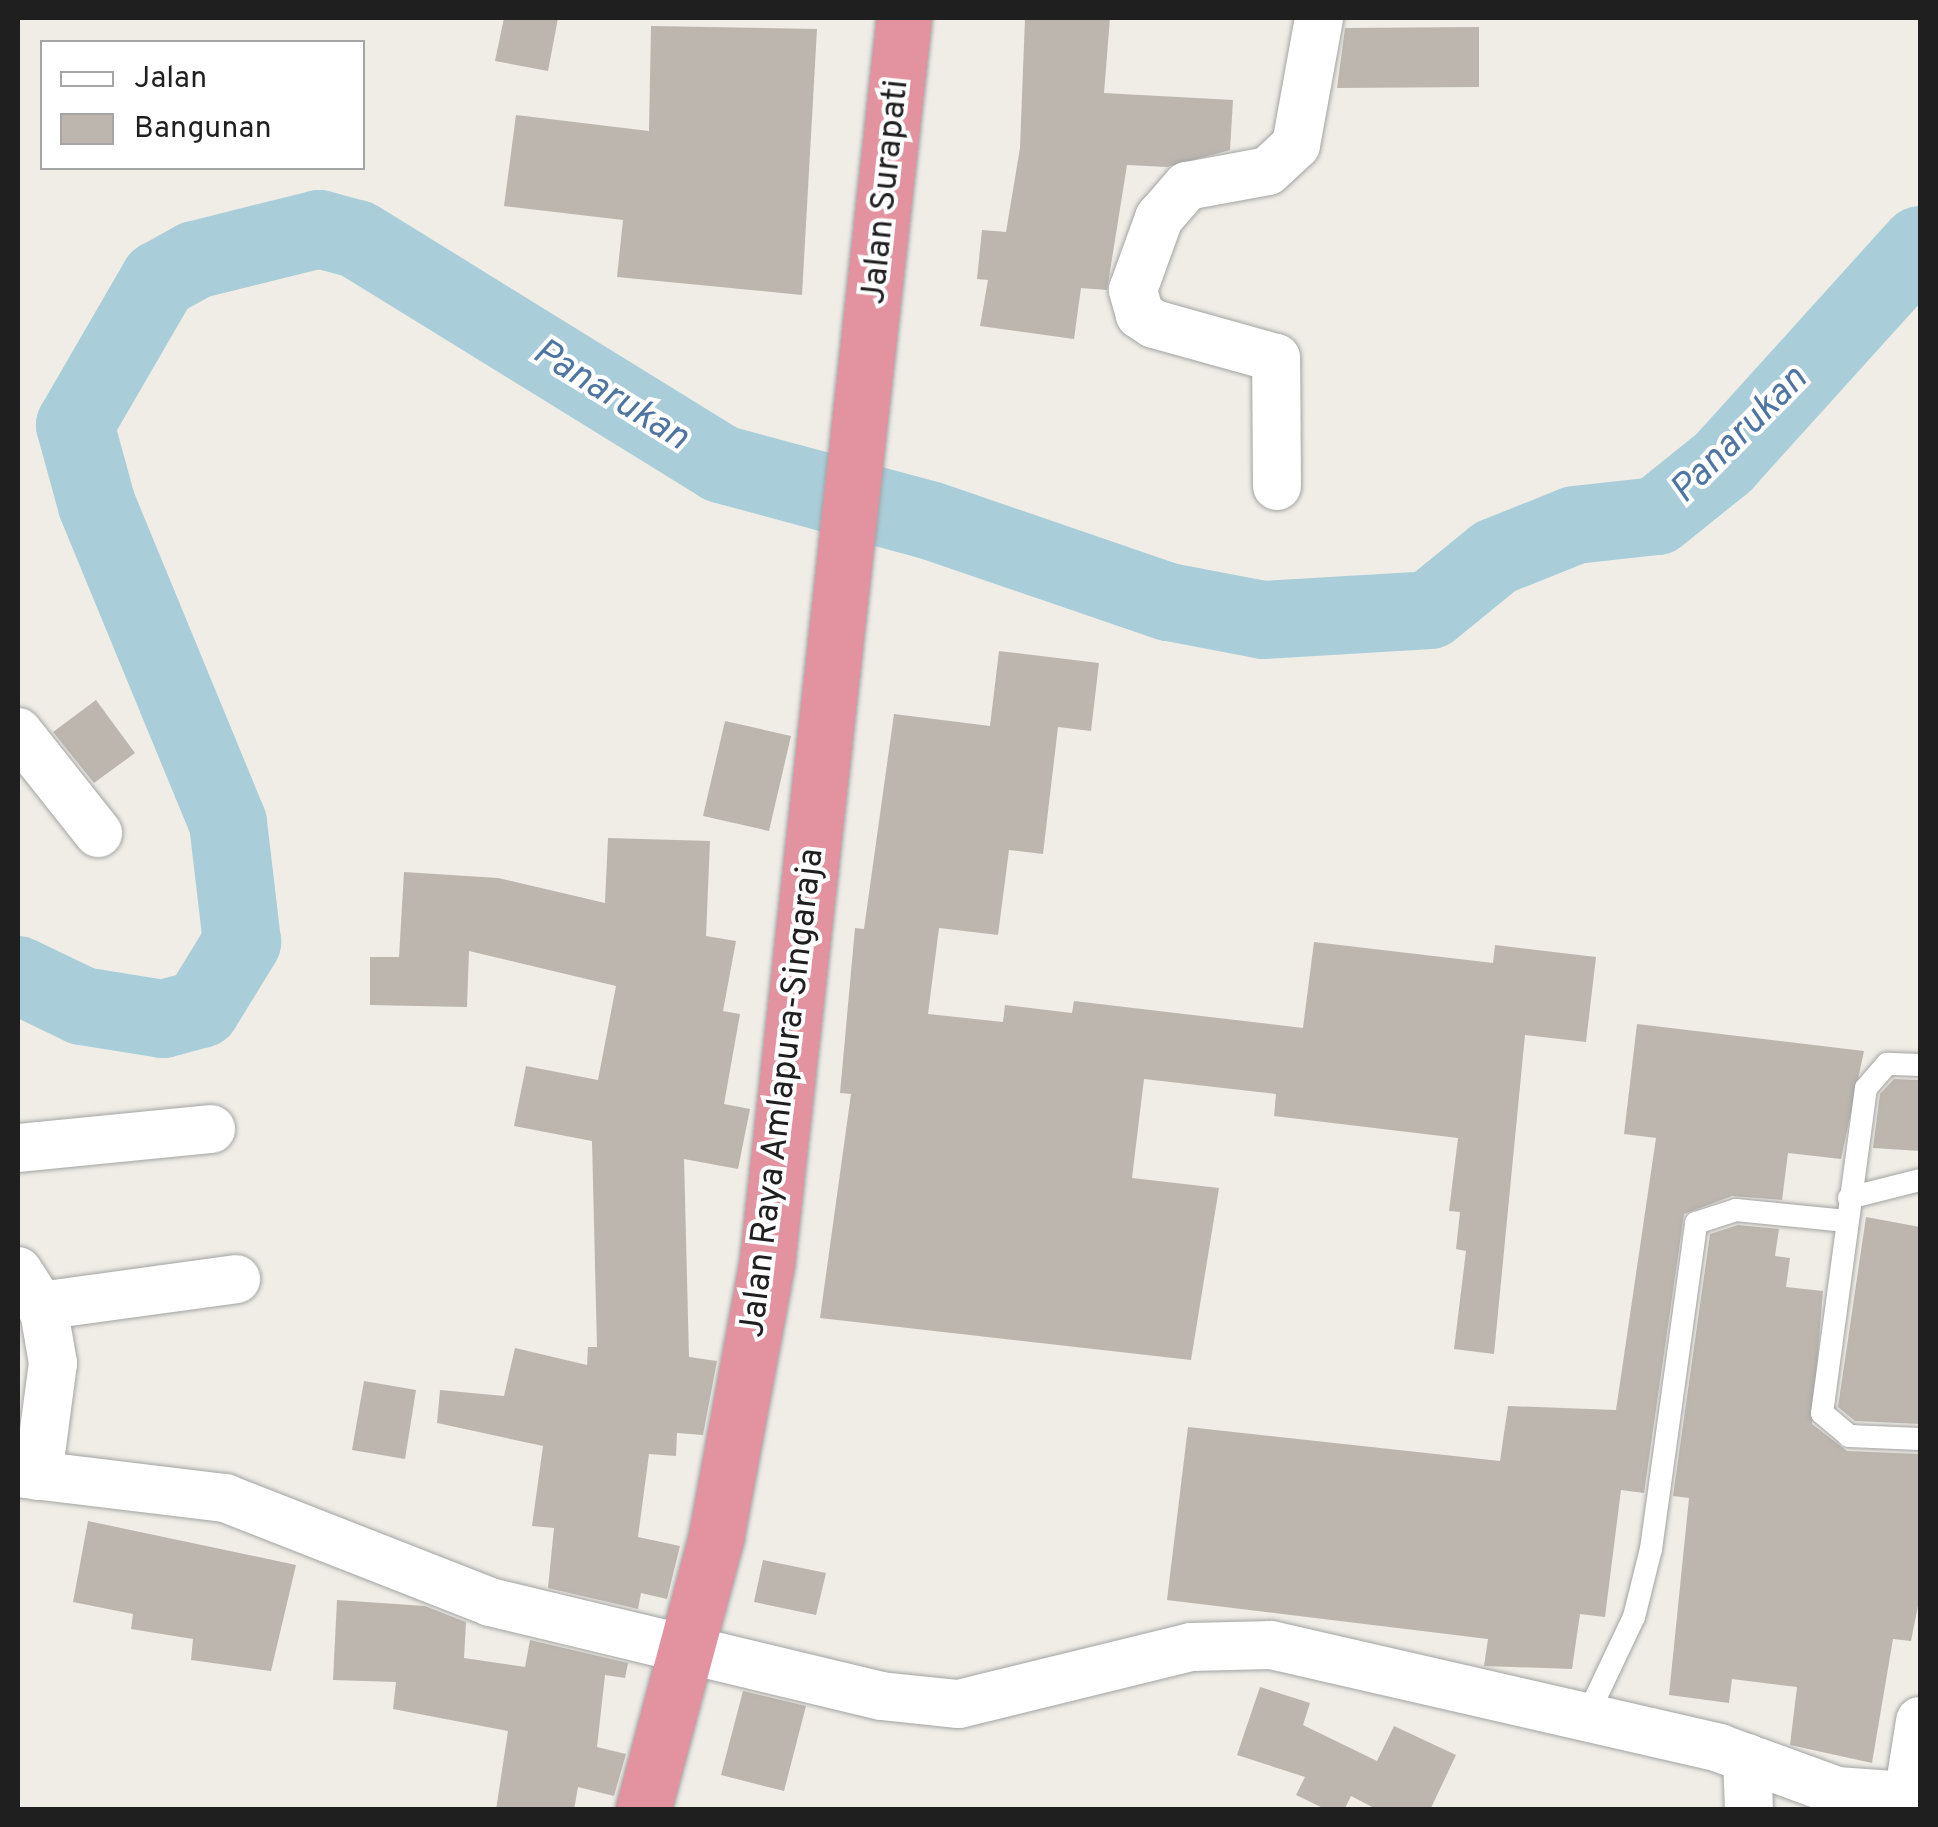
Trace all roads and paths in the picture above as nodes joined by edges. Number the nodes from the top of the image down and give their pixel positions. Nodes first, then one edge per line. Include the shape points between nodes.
1 (904, 18) edge
2 (1319, 18) edge
3 (867, 367) joint
4 (1277, 486) dead end
5 (18, 732) edge
6 (98, 833) dead end
7 (1920, 1065) edge
8 (211, 1129) dead end
9 (18, 1148) edge
10 (1920, 1180) edge
11 (1848, 1209) junction
12 (236, 1279) dead end
13 (29, 1288) edge
14 (1920, 1439) edge
15 (28, 1474) edge
16 (688, 1646) junction
17 (1586, 1718) junction
18 (1920, 1721) edge
19 (1747, 1758) junction
20 (1914, 1797) edge
21 (643, 1810) edge
22 (1749, 1810) edge

1 - 3 highway, Jalan Surapati
2 - 4 street via 1296,144 1268,170 1188,186 1159,218 1133,290 1140,316 1154,324 1276,358
3 - 16 highway, Jalan Raya Amlapura-Singaraja via 767,1262
5 - 6 street
7 - 11 lane via 1887,1064 1866,1088
8 - 9 street
10 - 11 lane
11 - 14 lane via 1822,1413 1850,1436
11 - 17 lane via 1736,1210 1696,1223 1651,1549 1634,1617
12 - 13 street
13 - 15 street via 54,1363
15 - 16 street via 225,1498 490,1602
16 - 17 street via 880,1696 959,1704 1191,1647 1271,1645
16 - 21 highway, Jalan Raya Amlapura-Singaraja
17 - 19 street
18 - 20 street
19 - 20 street via 1837,1790
19 - 22 street

